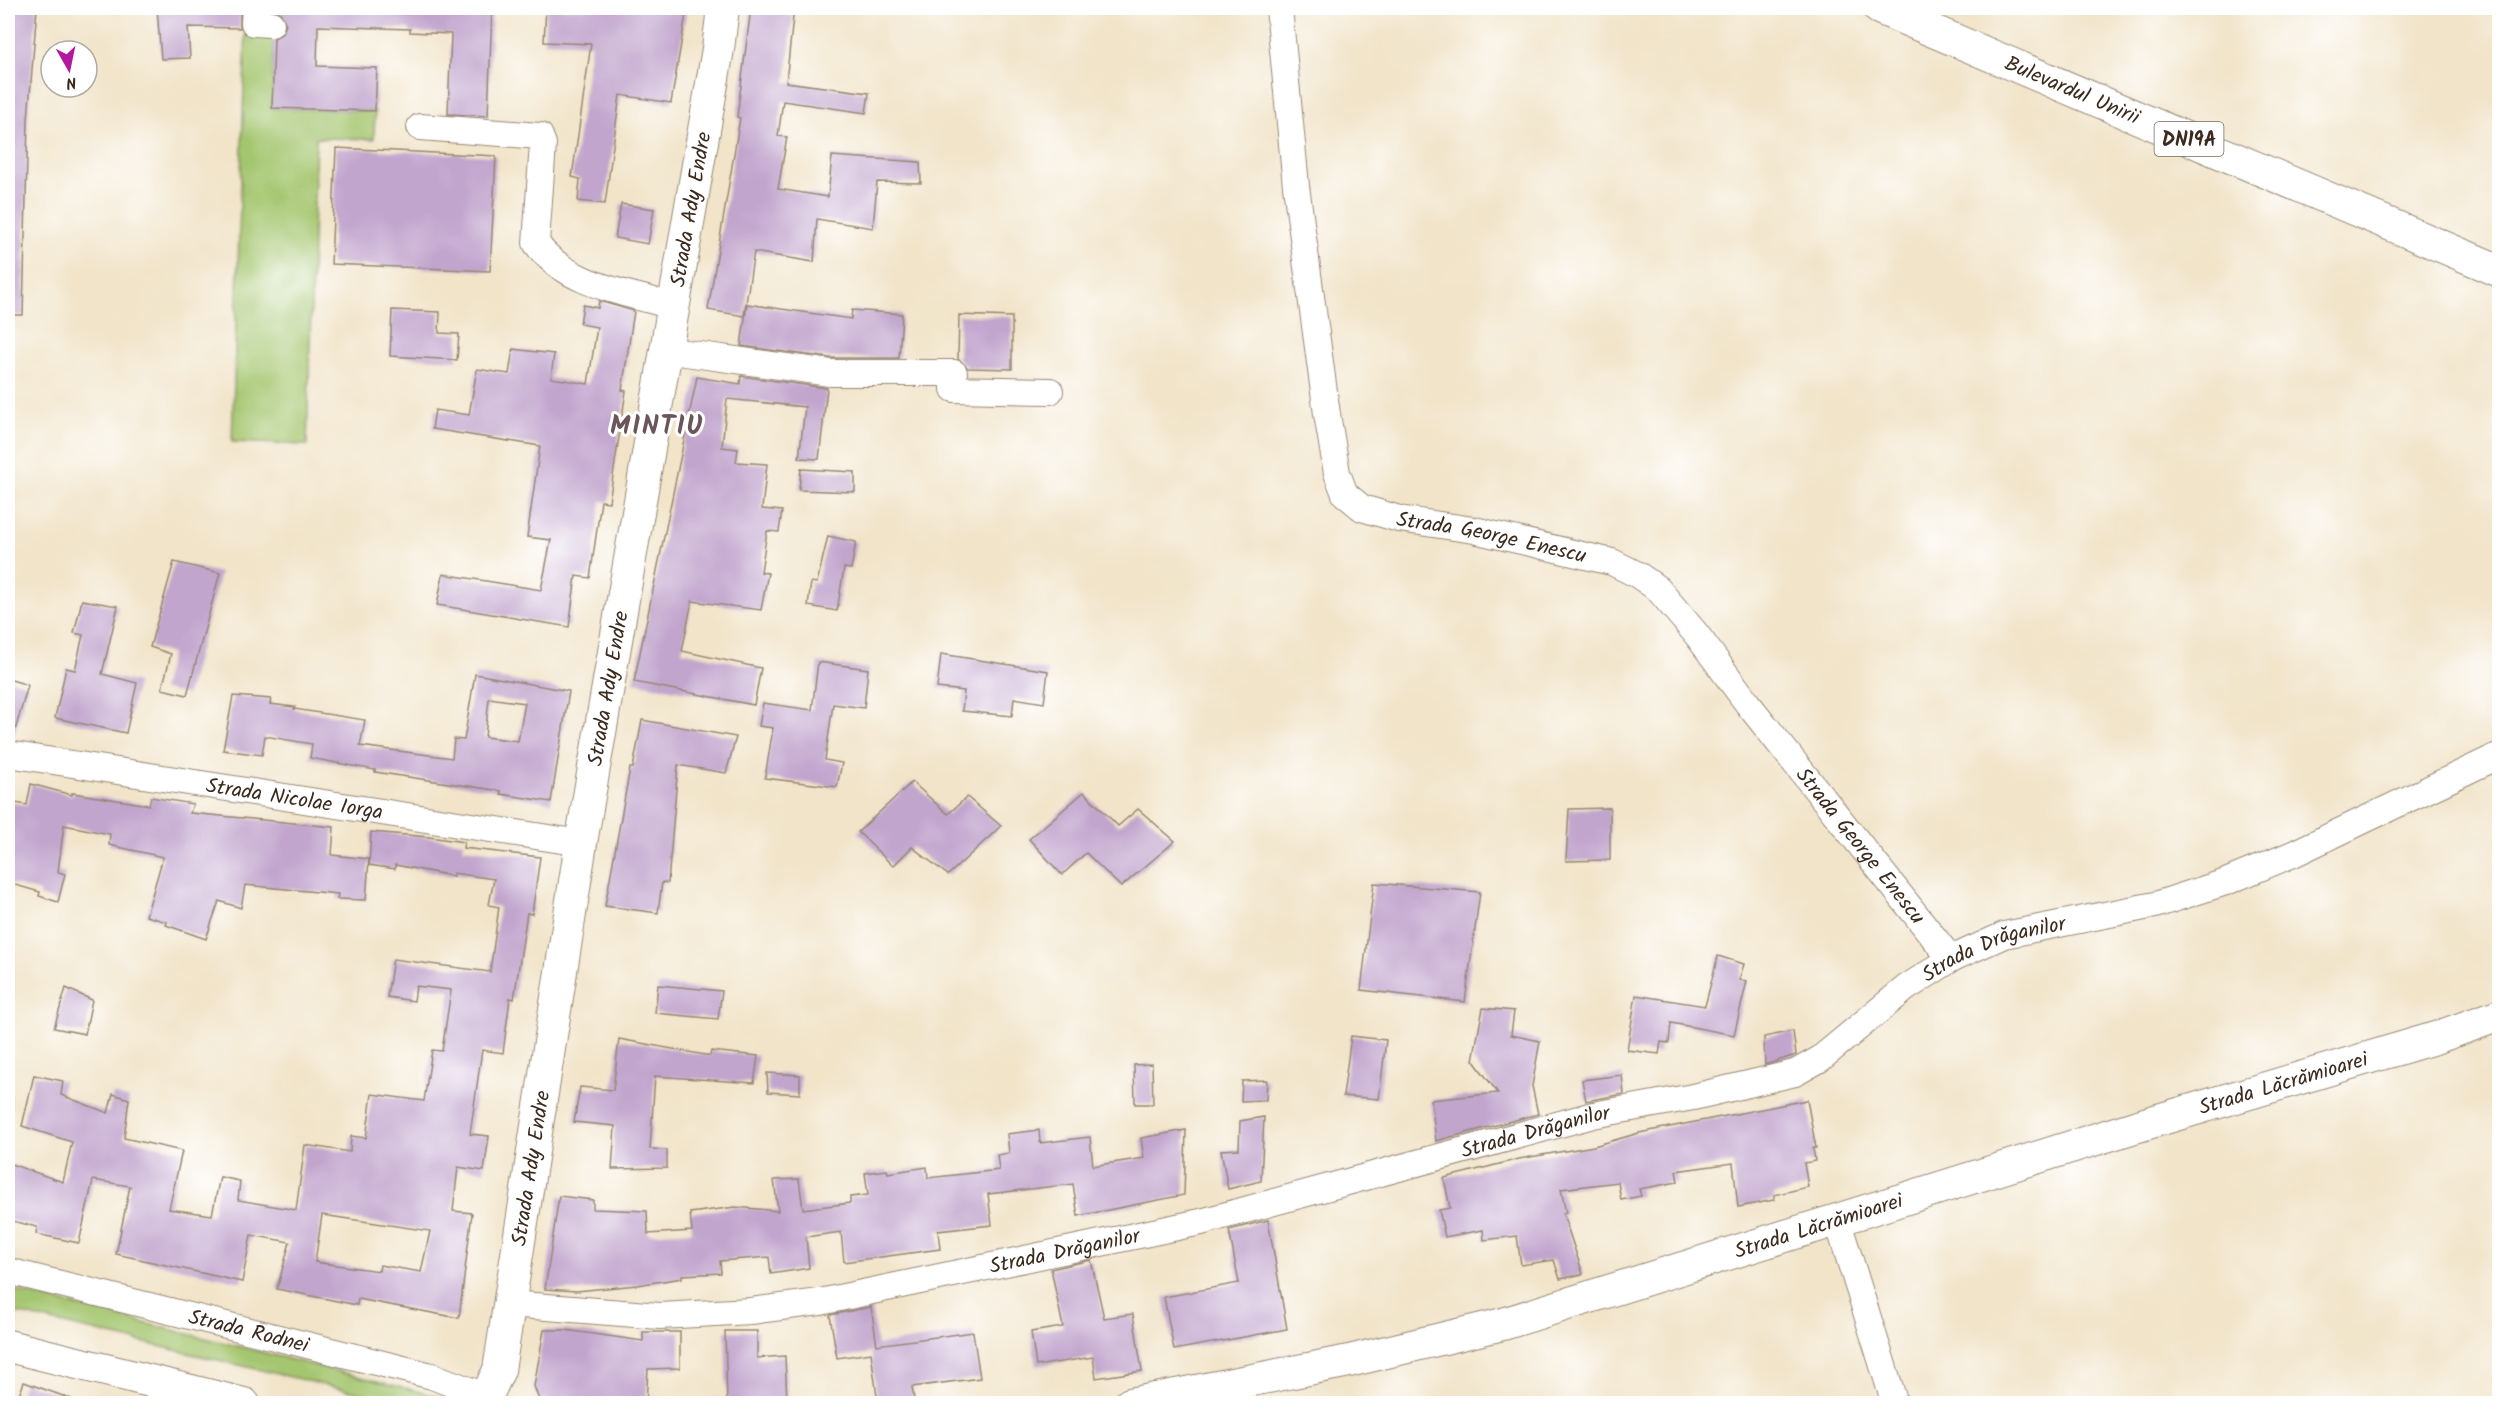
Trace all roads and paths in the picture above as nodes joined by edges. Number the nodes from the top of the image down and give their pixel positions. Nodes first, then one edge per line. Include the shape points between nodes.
1 (723, 8) edge
2 (1279, 8) edge
3 (1879, 8) edge
4 (420, 127) dead end
5 (2499, 271) edge
6 (672, 306) junction
7 (664, 350) junction
8 (1050, 391) dead end
9 (8, 754) edge
10 (2499, 755) edge
11 (581, 843) junction
12 (1951, 959) junction
13 (2499, 1015) edge
14 (1837, 1219) junction
15 (8, 1271) edge
16 (509, 1304) junction
17 (8, 1346) edge
18 (494, 1393) edge
19 (244, 1404) edge
20 (1130, 1404) edge
21 (1895, 1404) edge

1 - 6 main road, Strada Ady Endre
2 - 12 street, Strada George Enescu via 1296,186 1327,414 1337,473 1345,494 1362,508 1399,519 1474,530 1612,562 1658,589
3 - 5 main road, Bulevardul Unirii / DN19A
4 - 6 street via 540,136 543,144 536,243 546,258 578,278
6 - 7 main road, Strada Ady Endre
7 - 8 street via 830,373 954,373 954,388
7 - 11 main road, Strada Ady Endre
9 - 11 street, Strada Nicolae Iorga
10 - 12 street, Strada Drăganilor via 2293,855 2226,882 2155,905 2004,935
11 - 16 main road, Strada Ady Endre
12 - 16 street, Strada Drăganilor via 1906,988 1820,1059 1795,1073 1693,1097 1593,1114 1201,1222 820,1302 751,1311 660,1316
13 - 14 main road, Strada Lăcrămioarei via 2435,1038
14 - 20 main road, Strada Lăcrămioarei via 1503,1324 1349,1361
14 - 21 street
15 - 18 street, Strada Rodnei
16 - 18 main road, Strada Ady Endre
17 - 19 main road

